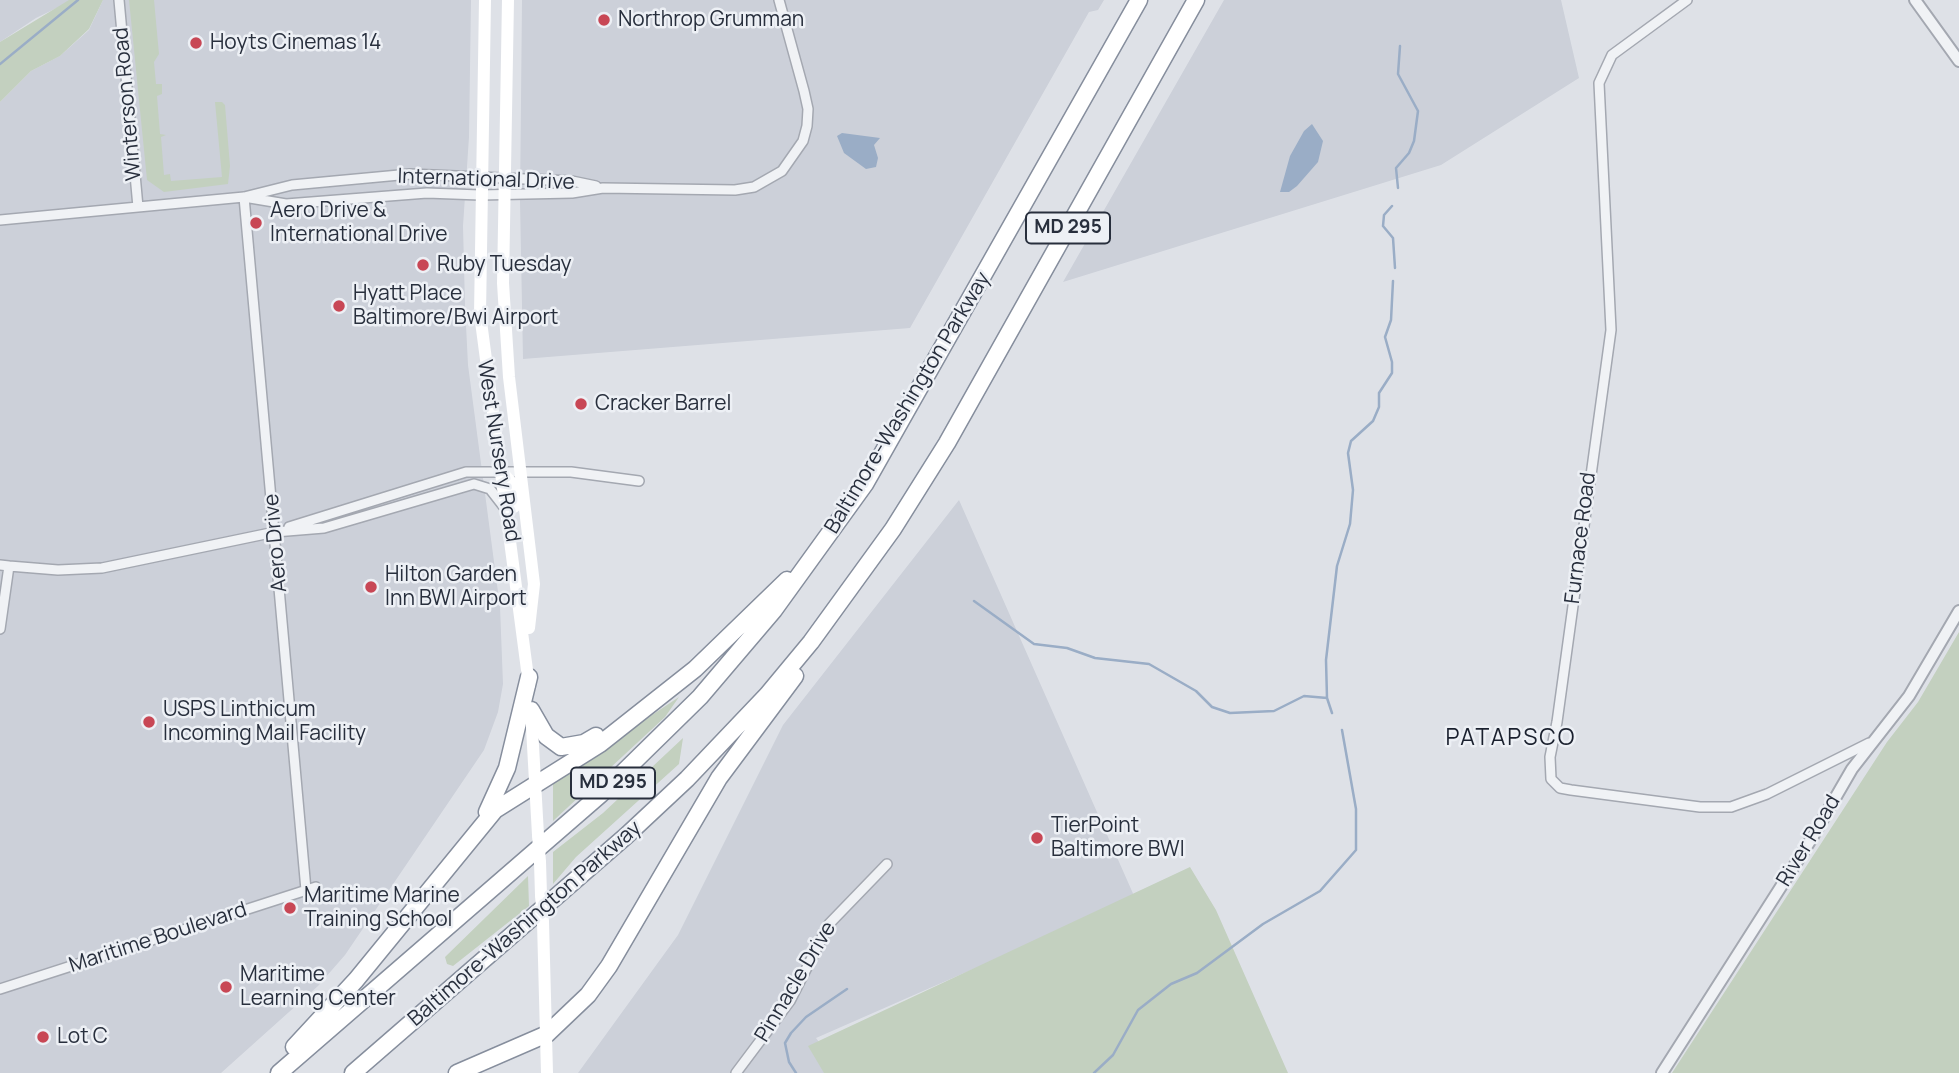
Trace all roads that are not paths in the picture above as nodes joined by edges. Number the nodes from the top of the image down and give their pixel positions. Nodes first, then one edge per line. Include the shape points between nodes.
1 (118, 0) edge
2 (485, 0) edge
3 (508, 0) edge
4 (779, 0) edge
5 (1139, 0) edge
6 (1196, 0) edge
7 (1687, 0) edge
8 (1915, 0) edge
9 (1959, 61) edge
10 (481, 176) junction
11 (504, 177) junction
12 (603, 188) junction
13 (504, 194) junction
14 (481, 195) junction
15 (244, 197) junction
16 (138, 207) junction
17 (0, 220) edge
18 (889, 439) junction
19 (500, 470) junction
20 (520, 471) junction
21 (639, 481) dead end
22 (507, 512) junction
23 (893, 529) junction
24 (275, 532) junction
25 (4, 566) edge
26 (534, 583) junction
27 (1959, 611) edge
28 (0, 629) edge
29 (527, 650) junction
30 (528, 677) junction
31 (531, 710) junction
32 (634, 714) junction
33 (1869, 743) junction
34 (535, 783) junction
35 (479, 826) junction
36 (887, 864) dead end
37 (311, 888) joint
38 (0, 989) edge
39 (547, 1034) junction
40 (268, 1073) edge
41 (279, 1073) edge
42 (353, 1073) edge
43 (457, 1073) edge
44 (547, 1073) edge
45 (736, 1073) edge
46 (1662, 1073) edge

1 - 16 street, Winterson Road
2 - 10 main road, West Nursery Road
3 - 11 main road, West Nursery Road
4 - 12 street, International Drive via 808,108 803,141 782,171 754,187 735,190
5 - 18 highway, Baltimore-Washington Parkway / MD 295
6 - 23 highway, Baltimore-Washington Parkway / MD 295 via 947,443
7 - 33 street, Furnace Road via 1612,55 1599,83 1611,330 1550,757 1551,779 1571,790 1731,807
8 - 9 street
10 - 11 street, International Drive
10 - 14 main road, West Nursery Road
10 - 15 street, International Drive via 410,174 292,185
11 - 12 street, International Drive via 572,181
11 - 13 main road, West Nursery Road
12 - 13 street, International Drive
13 - 14 street, International Drive
13 - 20 main road, West Nursery Road via 505,324
14 - 15 street, International Drive via 427,193 285,204
14 - 19 main road, West Nursery Road via 480,314
15 - 16 street, International Drive
15 - 24 street, Aero Drive
16 - 17 street, International Drive
18 - 32 highway via 787,579 695,669
18 - 41 highway, Baltimore-Washington Parkway / MD 295 via 865,484 817,553 691,706 601,794
19 - 20 street
19 - 22 main road, West Nursery Road
19 - 24 street via 435,480
19 - 26 main road via 511,482 522,569
20 - 21 street
20 - 26 main road, West Nursery Road
22 - 24 street via 490,489 474,484 324,528
22 - 29 main road, West Nursery Road
23 - 39 highway via 859,589 719,778 597,985
23 - 42 highway, Baltimore-Washington Parkway / MD 295 via 802,653 687,779
24 - 25 street via 102,568
24 - 37 street, Aero Drive
25 - 28 street
26 - 29 main road, West Nursery Road
27 - 33 street, River Road via 1909,696
29 - 30 main road, West Nursery Road
30 - 31 main road, West Nursery Road
30 - 35 highway via 507,768
31 - 32 highway via 551,743 561,747 584,743
31 - 34 main road, West Nursery Road
32 - 34 highway via 600,744
33 - 46 street, River Road
34 - 35 highway
34 - 39 main road, West Nursery Road, bridge
35 - 40 highway via 356,980
36 - 45 street, Pinnacle Drive via 829,924 790,1001
37 - 38 street, Maritime Boulevard
39 - 43 highway
39 - 44 main road, West Nursery Road

